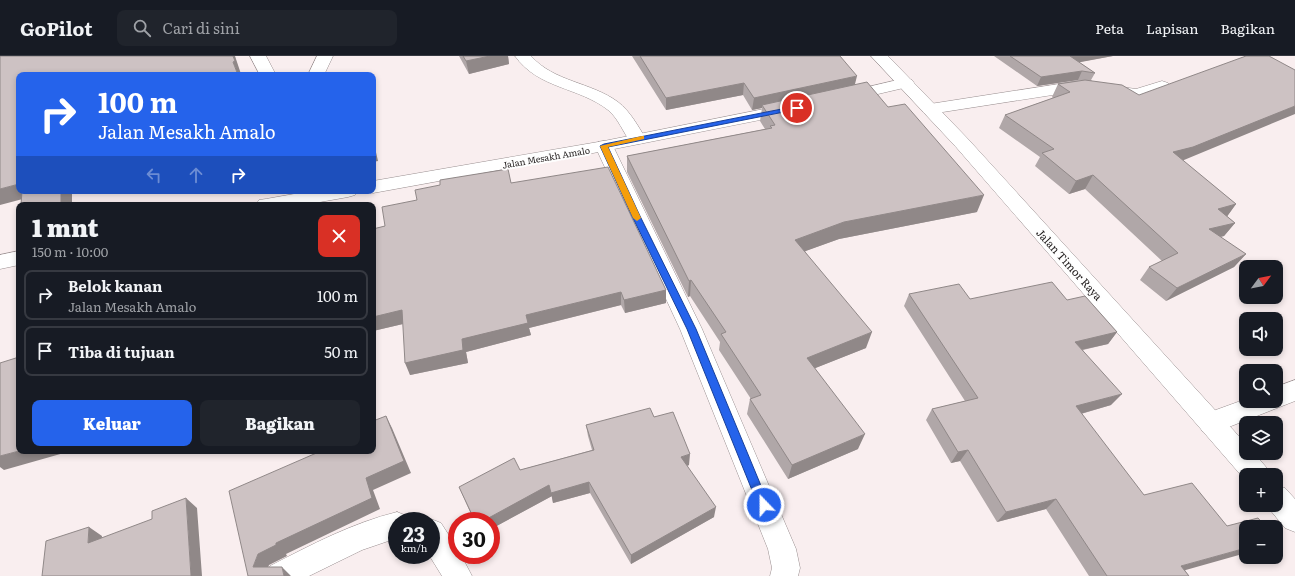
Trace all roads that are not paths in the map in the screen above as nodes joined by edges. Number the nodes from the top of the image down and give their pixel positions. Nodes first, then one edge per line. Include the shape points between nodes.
1 (258, 56) edge
2 (325, 56) edge
3 (523, 56) edge
4 (880, 56) edge
5 (266, 72) edge
6 (317, 72) edge
7 (906, 84) junction
8 (1162, 86) edge
9 (828, 101) edge
10 (804, 106) edge
11 (930, 109) junction
12 (637, 139) junction
13 (604, 146) junction
14 (376, 186) edge
15 (317, 194) edge
16 (280, 202) edge
17 (16, 259) edge
18 (0, 262) edge
19 (1295, 390) edge
20 (1283, 395) edge
21 (1249, 408) edge
22 (1211, 423) junction
23 (1251, 468) edge
24 (1283, 505) edge
25 (1295, 519) edge
26 (388, 527) edge
27 (440, 547) edge
28 (280, 576) edge
29 (458, 576) edge
30 (784, 576) edge

1 - 5 main road
2 - 6 main road
3 - 12 main road via 537,71 600,97 614,107
4 - 7 main road, Jalan Timor Raya
7 - 9 main road
7 - 11 main road, Jalan Timor Raya
8 - 11 main road via 1138,94 1091,86 1065,88
10 - 12 main road, Jalan Mesakh Amalo
11 - 22 main road, Jalan Timor Raya
12 - 13 main road, Jalan Mesakh Amalo
13 - 14 main road, Jalan Mesakh Amalo
13 - 30 main road via 691,329 782,549 786,568
15 - 16 main road
17 - 18 main road
19 - 20 main road
21 - 22 main road
22 - 23 main road, Jalan Timor Raya
24 - 25 main road
26 - 28 main road via 326,552
27 - 29 main road

